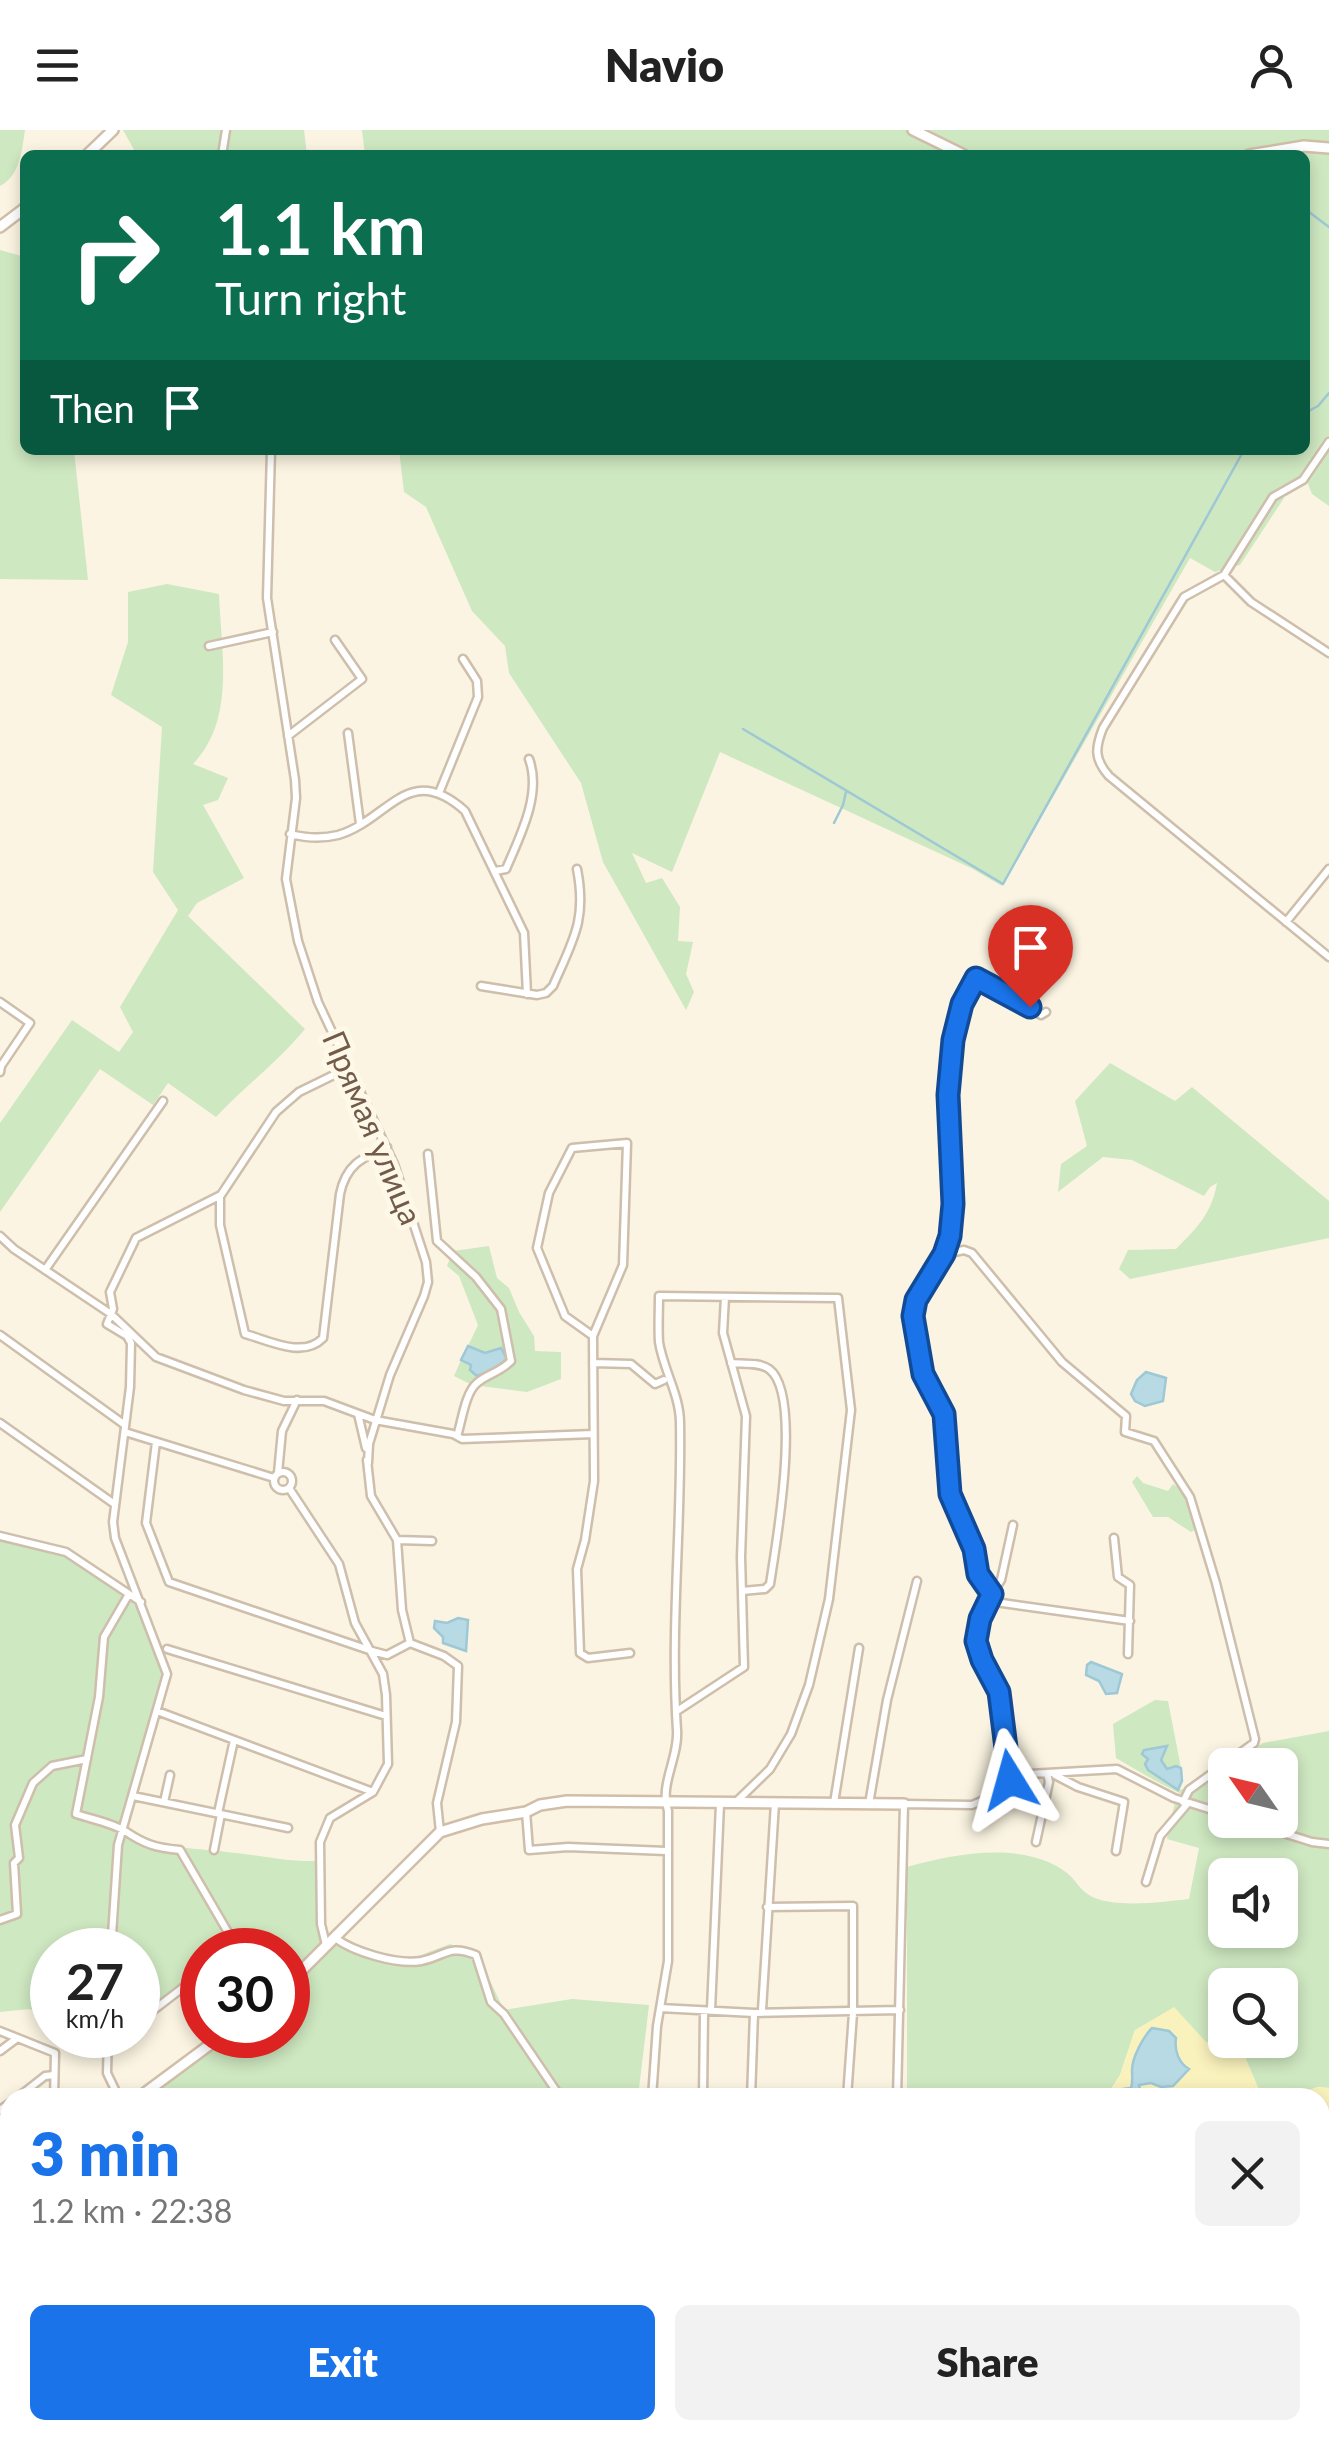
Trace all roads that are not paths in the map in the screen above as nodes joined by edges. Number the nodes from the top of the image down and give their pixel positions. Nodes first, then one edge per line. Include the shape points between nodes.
1 (113, 130) edge
2 (913, 130) edge
3 (1329, 148) edge
4 (92, 150) edge
5 (954, 150) edge
6 (1282, 150) edge
7 (20, 212) edge
8 (0, 227) edge
9 (1329, 442) edge
10 (271, 455) edge
11 (1224, 574) junction
12 (273, 632) junction
13 (335, 640) dead end
14 (209, 646) dead end
15 (1329, 653) edge
16 (464, 658) dead end
17 (348, 733) dead end
18 (288, 737) junction
19 (529, 759) dead end
20 (439, 793) junction
21 (360, 824) junction
22 (290, 834) junction
23 (577, 869) dead end
24 (495, 870) junction
25 (1329, 870) edge
26 (1286, 922) junction
27 (1329, 956) edge
28 (481, 986) dead end
29 (527, 994) junction
30 (0, 1002) edge
31 (1046, 1012) dead end
32 (0, 1068) edge
33 (348, 1068) junction
34 (163, 1101) dead end
35 (387, 1147) junction
36 (428, 1154) dead end
37 (220, 1195) junction
38 (0, 1236) edge
39 (944, 1254) junction
40 (46, 1270) junction
41 (725, 1296) junction
42 (111, 1314) junction
43 (0, 1335) edge
44 (593, 1336) junction
45 (593, 1363) junction
46 (731, 1363) junction
47 (664, 1380) dead end
48 (297, 1400) junction
49 (358, 1414) junction
50 (376, 1420) junction
51 (0, 1423) edge
52 (125, 1428) junction
53 (593, 1434) junction
54 (457, 1436) junction
55 (156, 1442) junction
56 (368, 1463) junction
57 (276, 1476) junction
58 (289, 1488) junction
59 (113, 1504) junction
60 (1012, 1526) dead end
61 (0, 1536) edge
62 (1114, 1538) dead end
63 (397, 1540) junction
64 (432, 1541) dead end
65 (916, 1581) dead end
66 (742, 1590) junction
67 (129, 1594) junction
68 (989, 1597) junction
69 (142, 1603) junction
70 (1130, 1621) junction
71 (410, 1643) junction
72 (859, 1648) dead end
73 (167, 1649) dead end
74 (372, 1651) junction
75 (630, 1653) dead end
76 (1128, 1654) dead end
77 (157, 1711) junction
78 (676, 1712) junction
79 (386, 1716) junction
80 (234, 1740) junction
81 (87, 1759) junction
82 (1050, 1774) junction
83 (170, 1775) dead end
84 (1011, 1775) junction
85 (373, 1792) junction
86 (133, 1796) junction
87 (164, 1802) junction
88 (665, 1802) junction
89 (735, 1802) junction
90 (834, 1803) junction
91 (1186, 1803) junction
92 (720, 1804) junction
93 (775, 1804) junction
94 (868, 1804) junction
95 (904, 1804) junction
96 (1208, 1809) edge
97 (526, 1812) junction
98 (220, 1814) junction
99 (288, 1828) dead end
100 (124, 1830) junction
101 (440, 1832) junction
102 (1298, 1835) edge
103 (1036, 1842) dead end
104 (1329, 1844) edge
105 (214, 1850) dead end
106 (666, 1851) junction
107 (1116, 1851) dead end
108 (1146, 1882) dead end
109 (767, 1907) junction
110 (0, 1920) edge
111 (112, 1928) edge
112 (226, 1928) edge
113 (335, 1938) junction
114 (326, 1946) junction
115 (310, 1962) edge
116 (180, 1990) edge
117 (160, 2005) edge
118 (660, 2008) junction
119 (900, 2010) junction
120 (707, 2011) junction
121 (758, 2012) junction
122 (852, 2012) junction
123 (0, 2031) edge
124 (17, 2038) junction
125 (0, 2050) edge
126 (107, 2058) edge
127 (192, 2058) edge
128 (54, 2075) junction
129 (30, 2088) edge
130 (54, 2088) edge
131 (115, 2088) edge
132 (151, 2088) edge
133 (554, 2088) edge
134 (653, 2088) edge
135 (703, 2088) edge
136 (752, 2088) edge
137 (848, 2088) edge
138 (897, 2088) edge

1 - 4 street
2 - 5 street
3 - 6 street
7 - 8 street
9 - 11 street via 1303,480 1273,496
10 - 12 street, Прямая улица via 267,598
11 - 15 street via 1251,602
11 - 26 street via 1184,597 1095,751 1108,776 1186,848
12 - 14 street
12 - 18 street, Прямая улица
13 - 18 street via 362,678
16 - 20 street via 478,696
17 - 21 street
18 - 22 street, Прямая улица via 296,798
19 - 24 street via 533,791 518,841 506,869
20 - 21 street via 408,794
20 - 24 street via 466,811
21 - 22 street via 324,838
22 - 33 street, Прямая улица via 286,878 298,940
23 - 29 street via 580,926 552,986
24 - 29 street via 524,933
25 - 26 street
26 - 27 street
28 - 29 street
30 - 32 street via 30,1022
31 - 39 street via 976,978 962,1004 948,1095 953,1204
33 - 35 street, Прямая улица
33 - 37 street via 276,1112
34 - 40 street
35 - 37 street via 356,1161 342,1182 323,1338 309,1348 245,1334 220,1225
35 - 50 street, Прямая улица via 428,1282
36 - 54 street via 434,1234 501,1309 511,1361 473,1388
37 - 42 street via 136,1238 110,1292
38 - 40 street
39 - 68 street via 916,1300 915,1339 923,1374 944,1414 950,1494
39 - 91 street via 972,1253 1062,1362 1126,1416 1125,1432 1161,1448 1190,1497 1255,1739 1189,1790
40 - 42 street
41 - 46 street via 723,1333
41 - 78 street via 659,1296 660,1342 680,1417
41 - 89 street via 838,1298 851,1399 829,1599 808,1685 780,1755
42 - 48 street via 156,1357 244,1390
42 - 52 street via 107,1324 131,1343
43 - 52 street
44 - 44 street via 565,1316 537,1248 542,1217 572,1148 627,1143 623,1265
44 - 45 street
45 - 47 street via 631,1364 655,1384
45 - 53 street
46 - 66 street via 746,1416
46 - 66 street via 758,1364 780,1382 787,1460 770,1584
48 - 49 street via 324,1401
48 - 57 street via 282,1431
49 - 50 street
49 - 56 street
50 - 54 street
50 - 56 street, Прямая улица
51 - 59 street
52 - 55 street
52 - 59 street
53 - 54 street
53 - 75 street via 591,1505 577,1569 580,1652 588,1658
55 - 57 street
55 - 74 street via 146,1522 169,1582
56 - 63 street via 372,1496
57 - 58 street via 278,1489
57 - 58 street via 290,1474
58 - 74 street via 339,1564 355,1623
59 - 69 street via 115,1538
60 - 68 street via 1001,1580
61 - 67 street via 66,1552
62 - 70 street via 1118,1577 1130,1584
63 - 64 street
63 - 71 street
65 - 94 street
66 - 78 street via 744,1667
67 - 69 street
67 - 81 street via 104,1636
68 - 70 street
68 - 84 street via 976,1641 999,1692
69 - 77 street via 167,1674
70 - 76 street
71 - 74 street via 387,1654
71 - 101 street via 458,1666 456,1722 437,1803
72 - 90 street
73 - 79 street
74 - 79 street via 383,1674
77 - 80 street
77 - 86 street
78 - 88 street via 678,1745
79 - 85 street via 388,1764
80 - 85 street
80 - 98 street
81 - 100 street via 76,1814
81 - 110 street via 52,1766 34,1783 15,1825 17,1914
82 - 84 street
82 - 91 street via 1117,1769
82 - 103 street
82 - 107 street via 1124,1802
83 - 87 street
84 - 95 street via 985,1802
85 - 114 street via 330,1818 320,1842
86 - 87 street
86 - 100 street
87 - 98 street
88 - 92 street
88 - 97 street via 566,1802
88 - 106 street
89 - 92 street
89 - 93 street
90 - 93 street
90 - 94 street
91 - 96 street
91 - 108 street via 1160,1836
92 - 120 street
93 - 109 street
94 - 95 street
95 - 119 street
97 - 101 street
97 - 106 street via 529,1850
98 - 99 street
98 - 105 street
100 - 111 street
100 - 112 street via 151,1848 180,1850
101 - 113 street
102 - 104 street
106 - 118 street via 668,1961
109 - 121 street
109 - 122 street via 853,1906
113 - 114 street
113 - 133 street via 396,1960 422,1961 460,1949 476,1956 491,2002
114 - 115 street
116 - 117 street
118 - 120 street
118 - 134 street
119 - 122 street
119 - 138 street
120 - 121 street
120 - 135 street
121 - 122 street
121 - 136 street
122 - 137 street
123 - 124 street
124 - 125 street
124 - 128 street via 55,2052
126 - 131 street
127 - 132 street
128 - 129 street
128 - 130 street

